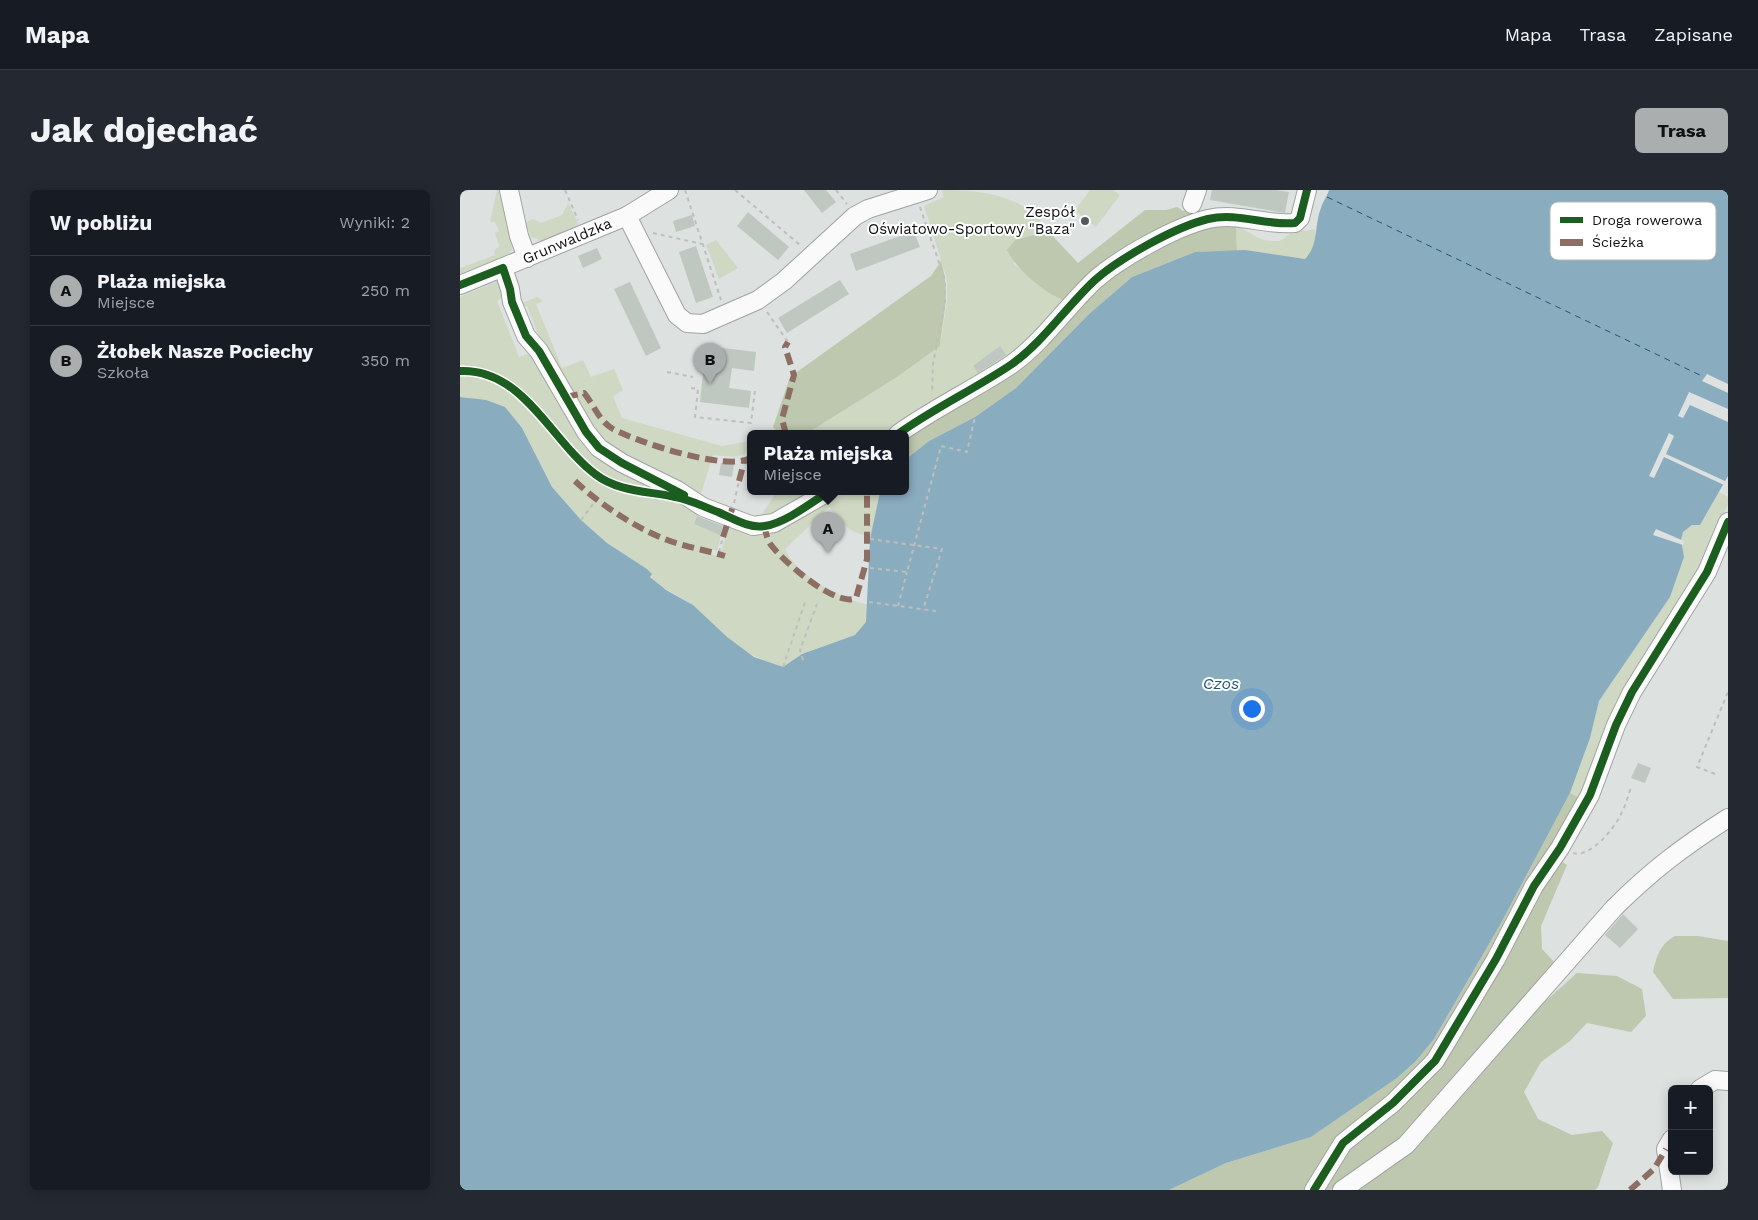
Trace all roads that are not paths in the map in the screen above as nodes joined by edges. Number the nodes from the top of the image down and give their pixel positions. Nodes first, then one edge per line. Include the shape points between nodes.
1 (509, 190) edge
2 (928, 190) edge
3 (1307, 190) edge
4 (659, 193) edge
5 (627, 216) junction
6 (527, 258) junction
7 (503, 268) junction
8 (460, 285) edge
9 (904, 430) edge
10 (823, 495) edge
11 (1728, 522) edge
12 (1728, 818) edge
13 (1728, 1081) edge
14 (1707, 1085) edge
15 (1668, 1146) edge
16 (1668, 1163) edge
17 (1670, 1175) edge
18 (1314, 1190) edge
19 (1342, 1190) edge
20 (1672, 1190) edge

1 - 6 street
2 - 5 street via 855,216 784,281 758,300 703,324 681,320
3 - 9 street via 1300,218 1292,223 1229,216 1207,220 1177,230 1120,261 1095,280 1012,364
4 - 5 street, Grunwaldzka
5 - 6 street, Grunwaldzka
6 - 7 street, Grunwaldzka
7 - 8 street, Grunwaldzka
7 - 10 street via 526,336 539,351 586,432 599,448 622,464 677,490 703,507 753,526 774,523
11 - 18 street via 1707,572 1632,692 1590,795 1434,1061 1394,1103 1343,1143
12 - 19 street via 1660,864 1614,908 1406,1146
13 - 14 street via 1715,1080
15 - 16 street
17 - 20 street

